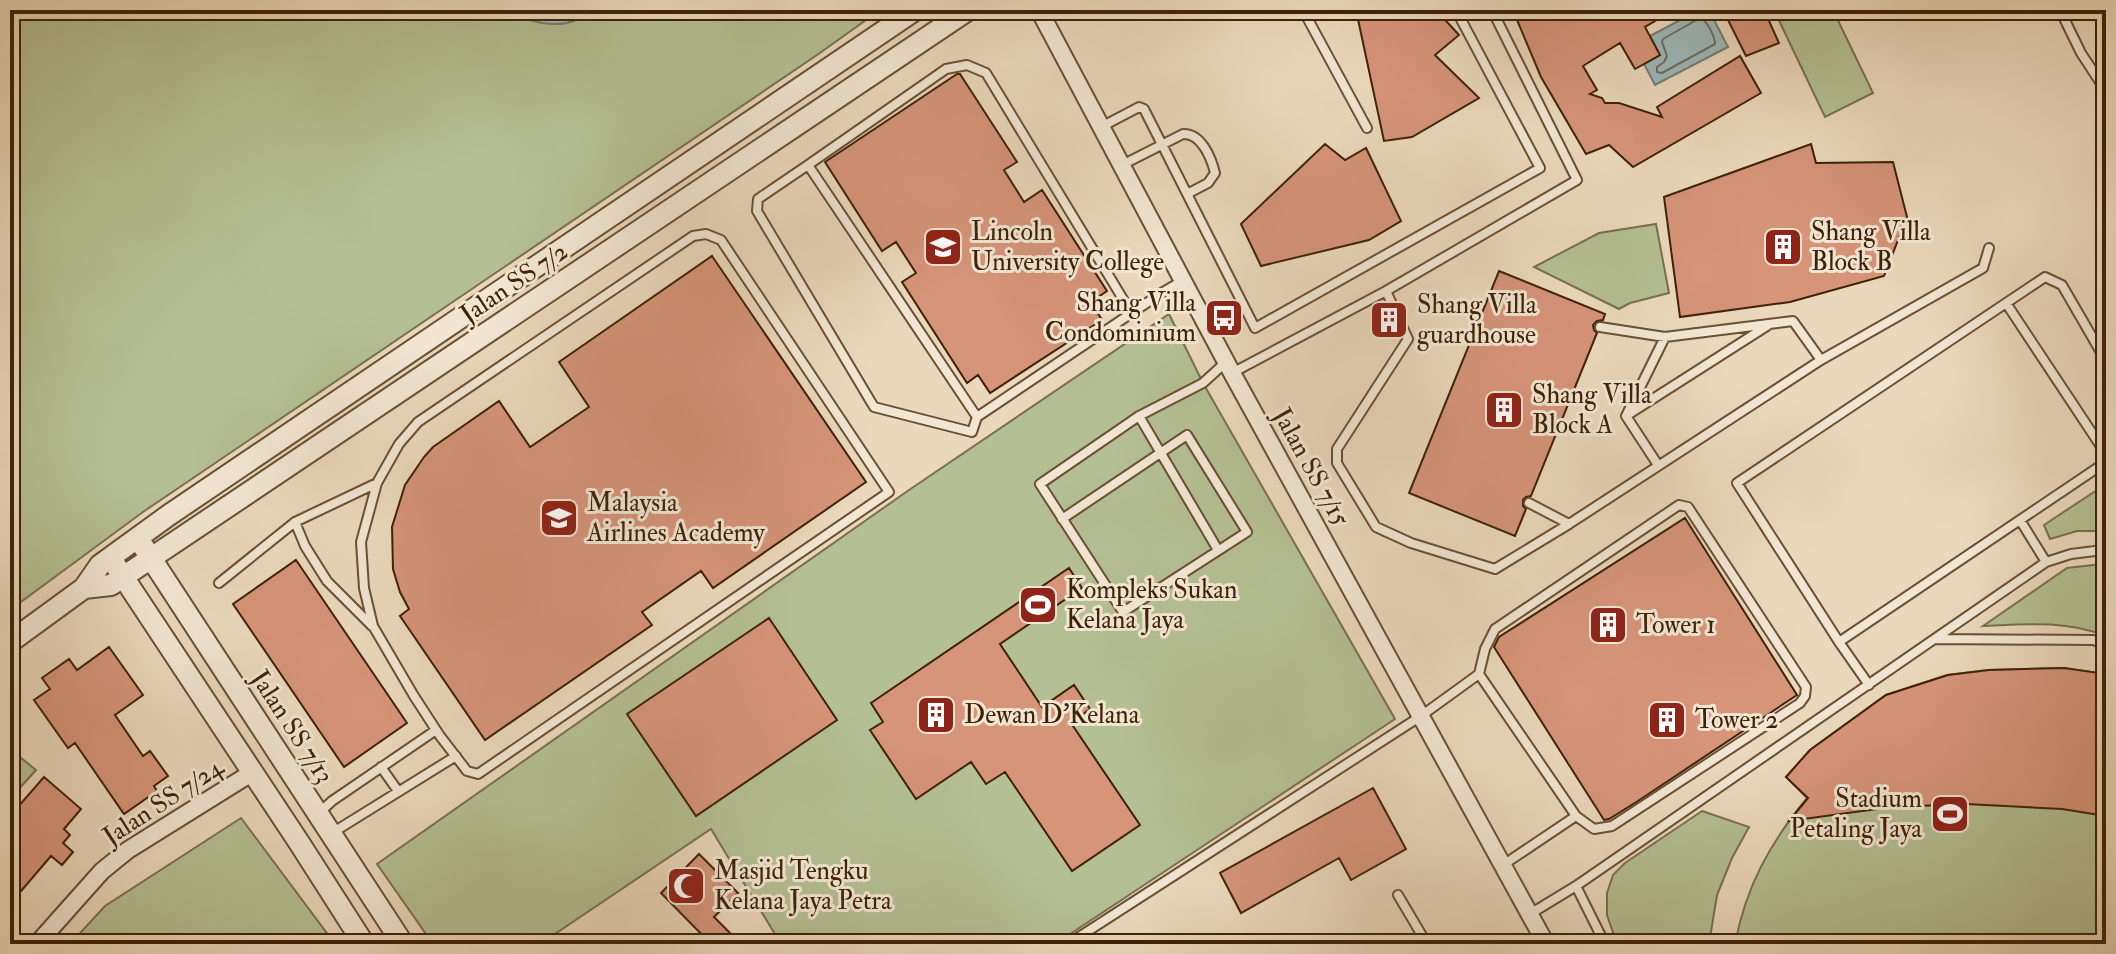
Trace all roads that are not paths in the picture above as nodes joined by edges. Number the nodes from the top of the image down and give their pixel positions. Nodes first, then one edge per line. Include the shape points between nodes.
1 (915, 10) edge
2 (968, 10) edge
3 (1039, 10) edge
4 (1303, 10) edge
5 (1456, 10) edge
6 (1492, 10) edge
7 (2060, 10) edge
8 (2106, 91) edge
9 (1101, 127) junction
10 (1367, 128) dead end
11 (1162, 144) junction
12 (808, 165) junction
13 (1122, 165) junction
14 (1187, 194) junction
15 (1989, 248) dead end
16 (1183, 281) junction
17 (1386, 291) junction
18 (2006, 303) junction
19 (1132, 314) junction
20 (1770, 324) junction
21 (1600, 327) dead end
22 (1665, 337) junction
23 (1821, 360) junction
24 (2106, 361) edge
25 (1229, 367) junction
26 (1139, 416) junction
27 (1626, 416) junction
28 (977, 417) junction
29 (1161, 452) junction
30 (2106, 454) edge
31 (2106, 462) edge
32 (1658, 465) junction
33 (377, 483) junction
34 (1529, 503) dead end
35 (1062, 519) junction
36 (2020, 520) junction
37 (295, 522) junction
38 (1569, 524) junction
39 (137, 538) junction
40 (1218, 550) junction
41 (2106, 551) edge
42 (150, 557) junction
43 (110, 558) junction
44 (2046, 562) junction
45 (122, 576) junction
46 (219, 583) dead end
47 (84, 588) junction
48 (373, 626) junction
49 (1935, 639) junction
50 (10, 642) edge
51 (1839, 642) junction
52 (2106, 644) edge
53 (1479, 674) junction
54 (1869, 685) junction
55 (1421, 716) junction
56 (436, 730) junction
57 (456, 756) junction
58 (381, 767) junction
59 (253, 772) junction
60 (398, 791) junction
61 (318, 814) junction
62 (1576, 816) junction
63 (331, 833) junction
64 (300, 844) junction
65 (1503, 865) junction
66 (1576, 886) junction
67 (1398, 895) dead end
68 (1530, 914) junction
69 (37, 944) edge
70 (364, 944) edge
71 (403, 944) edge
72 (1068, 944) edge
73 (1427, 944) edge
74 (1546, 944) edge
75 (1605, 944) edge

1 - 39 street, Jalan SS 7/2
2 - 42 street, Jalan SS 7/2
3 - 9 street, Jalan SS 7/15
4 - 10 lane
5 - 14 lane via 1540,168 1255,328
6 - 17 lane via 1577,180
7 - 8 lane
9 - 11 lane via 1139,107
9 - 13 street, Jalan SS 7/15
11 - 13 lane
11 - 14 lane
11 - 14 lane via 1191,134 1215,169 1212,180
12 - 19 lane via 946,69 967,65 986,73
12 - 28 lane
12 - 28 lane via 758,199 757,211 874,407 972,432
13 - 16 street, Jalan SS 7/15
15 - 23 lane via 1983,268
16 - 19 lane
16 - 25 street, Jalan SS 7/15
17 - 25 lane
17 - 38 lane via 1408,339 1337,449 1337,463 1376,527 1495,569
18 - 24 lane via 2045,277 2062,285
18 - 30 lane
18 - 51 lane via 1737,483
19 - 28 lane
20 - 22 lane
20 - 23 lane via 1793,321
20 - 27 lane
21 - 22 lane
22 - 27 lane
23 - 32 lane
25 - 26 lane
25 - 55 street, Jalan SS 7/15
26 - 29 lane
26 - 35 lane via 1040,484
27 - 32 lane
29 - 35 lane
29 - 40 lane
29 - 40 lane via 1187,435 1247,532
31 - 36 lane
32 - 38 lane
33 - 37 lane
33 - 48 lane via 361,542
33 - 57 lane via 418,422 693,236 706,234 721,240 889,492 478,774 467,771
34 - 38 lane
35 - 40 lane via 1123,612
36 - 44 lane
36 - 51 lane
37 - 46 lane
37 - 48 lane via 327,581
39 - 42 street, Jalan SS 7/13
39 - 43 street, Jalan SS 7/2
41 - 44 lane
42 - 45 street, Jalan SS 7/2
42 - 61 street, Jalan SS 7/13
43 - 45 street
43 - 47 street, Jalan SS 7/2
44 - 49 lane
45 - 47 street, Jalan SS 7/2 via 111,585
45 - 59 street
47 - 50 street, Jalan SS 7/2
48 - 56 lane
49 - 52 lane
49 - 54 lane
51 - 54 lane
53 - 55 lane
53 - 62 lane
53 - 62 lane via 1495,629 1669,511 1688,507 1806,687 1805,696 1612,826 1594,829
54 - 66 lane
55 - 65 street, Jalan SS 7/15
55 - 72 lane
56 - 57 lane
56 - 58 lane
57 - 60 lane
58 - 60 lane
58 - 61 lane
59 - 64 street
59 - 69 street, Jalan SS 7/24 via 128,850 102,871
60 - 63 lane
61 - 63 street, Jalan SS 7/13
61 - 64 street
62 - 65 lane
63 - 71 street, Jalan SS 7/13
64 - 70 street
65 - 68 street, Jalan SS 7/15
66 - 68 lane
66 - 75 lane
67 - 73 lane
68 - 74 street, Jalan SS 7/15

